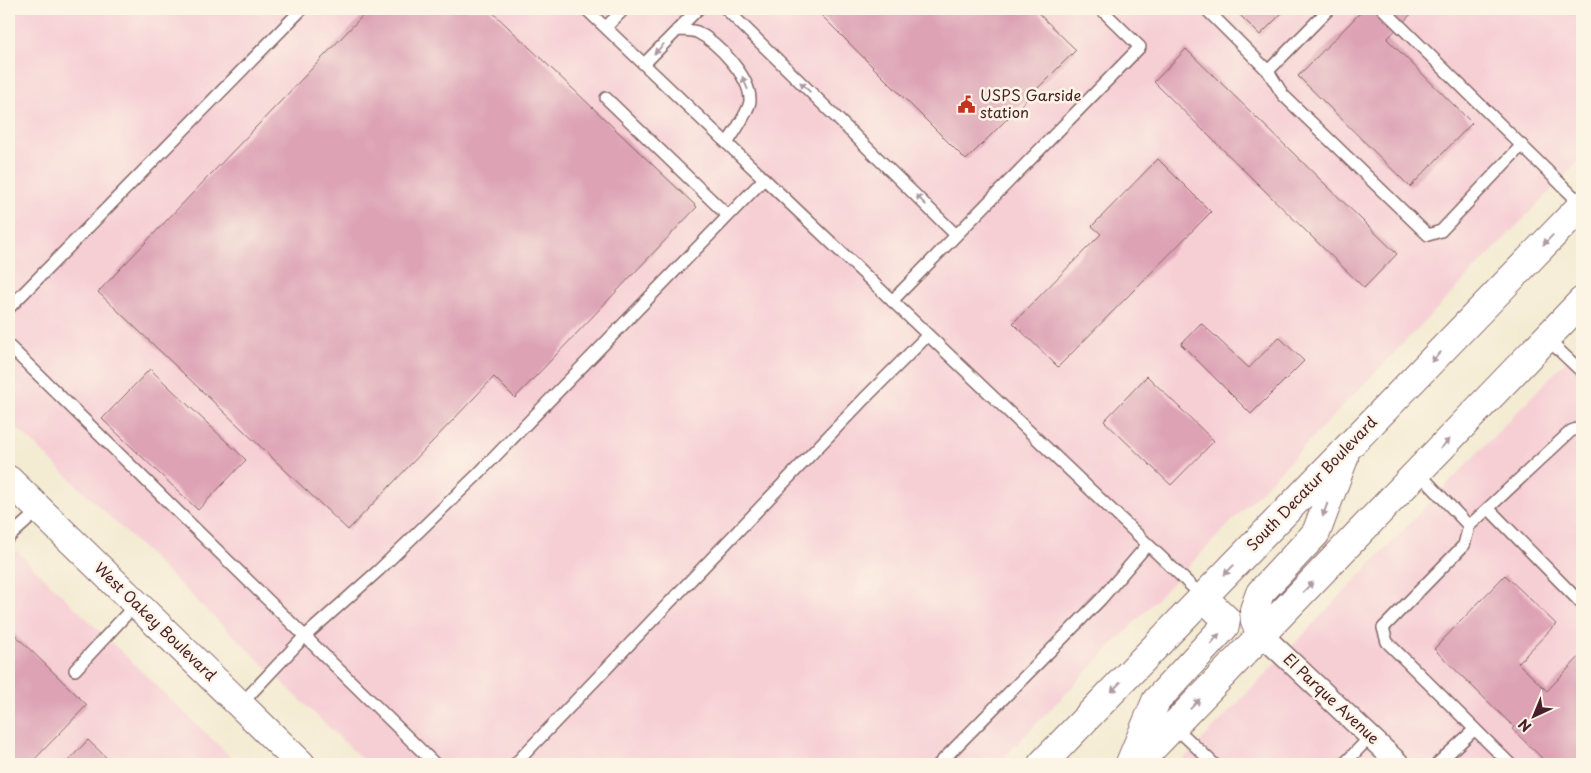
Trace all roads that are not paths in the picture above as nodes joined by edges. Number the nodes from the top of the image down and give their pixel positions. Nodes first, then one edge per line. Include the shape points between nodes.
1 (302, 9) edge
2 (586, 9) edge
3 (624, 9) edge
4 (698, 9) edge
5 (726, 9) edge
6 (1101, 9) edge
7 (1206, 9) edge
8 (1329, 9) edge
9 (1383, 9) edge
10 (606, 27) junction
11 (677, 30) junction
12 (644, 64) junction
13 (1268, 72) junction
14 (606, 98) dead end
15 (728, 142) junction
16 (1522, 145) junction
17 (764, 179) junction
18 (1582, 205) edge
19 (728, 216) junction
20 (956, 235) junction
21 (892, 301) junction
22 (1582, 301) edge
23 (9, 308) edge
24 (927, 336) junction
25 (1546, 338) junction
26 (9, 346) edge
27 (1582, 372) edge
28 (1582, 426) edge
29 (1348, 448) junction
30 (1418, 472) junction
31 (9, 480) edge
32 (1488, 508) junction
33 (39, 510) junction
34 (1469, 526) junction
35 (9, 537) edge
36 (1148, 544) junction
37 (1203, 597) junction
38 (136, 604) junction
39 (1582, 604) edge
40 (1262, 635) junction
41 (304, 637) junction
42 (75, 670) dead end
43 (240, 705) junction
44 (1174, 726) junction
45 (1475, 730) junction
46 (1370, 737) junction
47 (301, 764) edge
48 (435, 764) edge
49 (515, 764) edge
50 (939, 764) edge
51 (1042, 764) edge
52 (1130, 764) edge
53 (1137, 764) edge
54 (1214, 764) edge
55 (1344, 764) edge
56 (1400, 764) edge
57 (1437, 764) edge
58 (1510, 764) edge

1 - 23 lane
2 - 10 lane
3 - 10 lane
4 - 11 lane
20 -> 5 lane
6 - 20 lane via 1140,47
7 - 13 lane
8 - 13 lane
9 - 16 lane
10 - 12 lane
11 -> 12 lane
15 -> 11 lane via 750,102 747,83 709,40 695,32
12 - 15 lane
13 - 16 lane via 1283,95 1428,235 1440,231
14 - 19 lane
15 - 17 lane
16 - 18 lane
17 - 19 lane
17 - 21 lane
18 -> 29 main road, South Decatur Boulevard
19 - 41 lane via 476,476
20 - 21 lane
21 - 24 lane
22 - 25 main road
24 - 36 lane
24 - 49 lane
25 - 27 lane
30 -> 25 main road
26 - 41 lane
28 - 32 lane via 1571,431
29 -> 37 main road, South Decatur Boulevard
29 -> 40 main road via 1316,534 1260,593 1254,616
30 - 34 lane
40 -> 30 main road
31 - 33 main road, West Oakey Boulevard
32 - 34 lane
32 - 39 lane
33 - 35 lane
33 - 38 main road, West Oakey Boulevard
34 - 45 lane via 1464,544 1383,628 1387,642
36 - 37 lane
36 - 50 lane via 1101,598
37 -> 51 main road, South Decatur Boulevard
52 -> 37 main road via 1156,700 1225,626 1226,619
38 - 42 lane
38 - 43 main road, West Oakey Boulevard
44 -> 40 main road
40 - 46 street, El Parque Avenue
41 - 43 lane
41 - 48 lane
43 - 47 main road, West Oakey Boulevard
44 - 53 main road
44 - 54 lane
45 - 57 lane
45 - 58 lane
46 - 55 lane
46 - 56 street, El Parque Avenue

